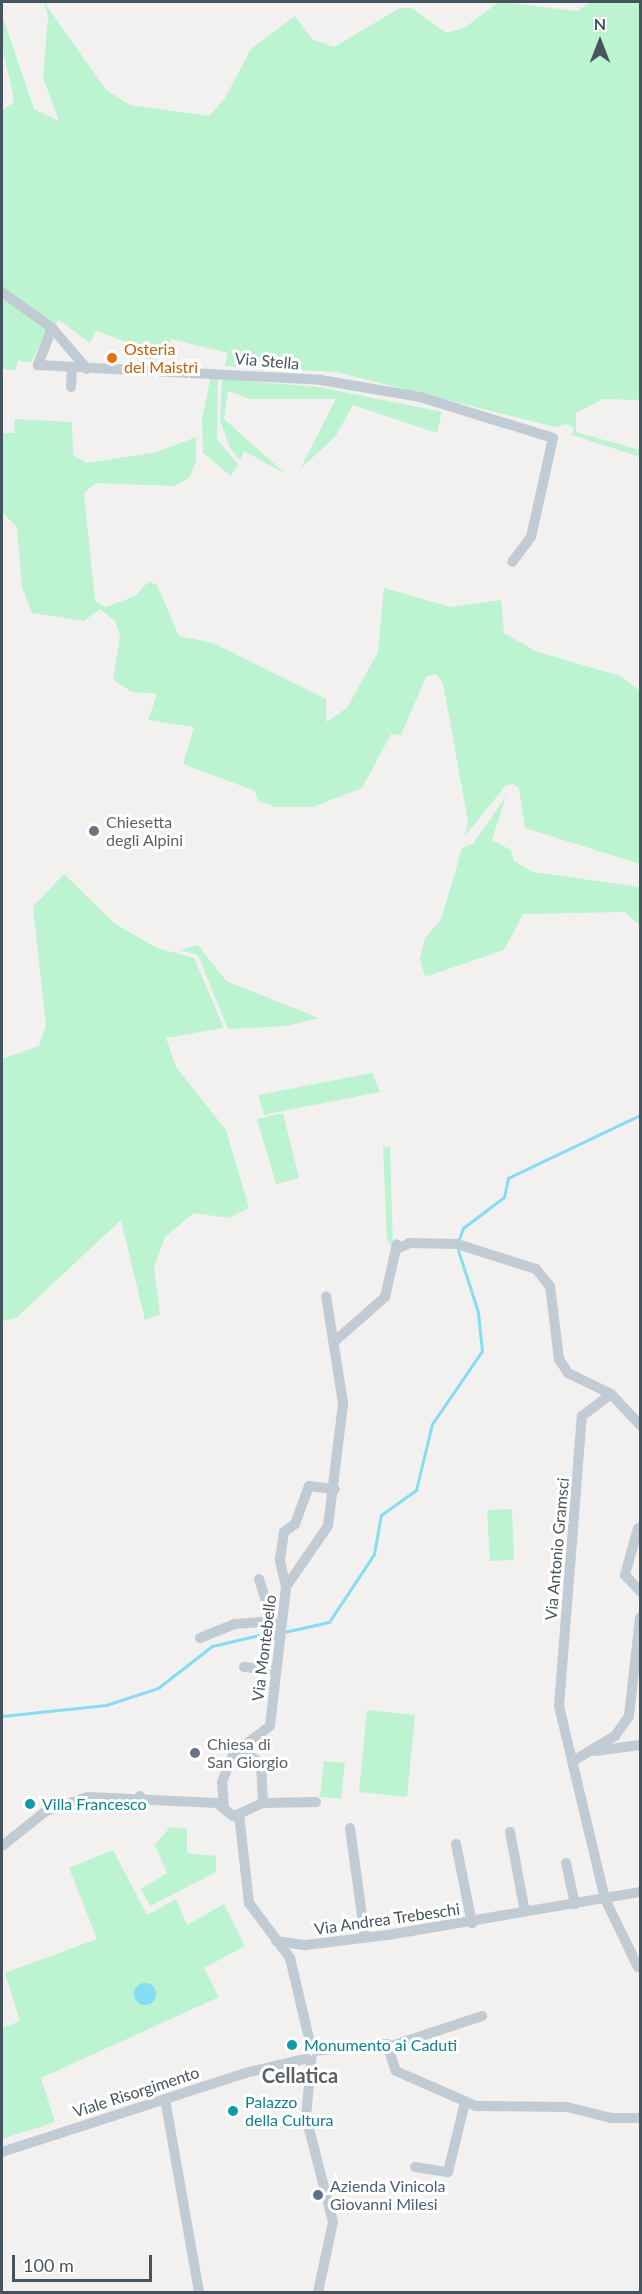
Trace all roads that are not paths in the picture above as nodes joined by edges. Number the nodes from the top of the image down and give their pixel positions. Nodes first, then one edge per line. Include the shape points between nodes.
1 (2, 292) edge
2 (52, 328) junction
3 (72, 368) junction
4 (87, 369) junction
5 (71, 387) dead end
6 (512, 562) dead end
7 (326, 1296) dead end
8 (335, 1341) junction
9 (611, 1394) junction
10 (640, 1425) edge
11 (335, 1489) junction
12 (638, 1528) dead end
13 (259, 1579) dead end
14 (286, 1587) junction
15 (640, 1591) edge
16 (640, 1618) edge
17 (277, 1635) junction
18 (200, 1638) dead end
19 (244, 1667) dead end
20 (275, 1670) junction
21 (640, 1745) edge
22 (238, 1749) junction
23 (595, 1751) junction
24 (573, 1761) junction
25 (140, 1796) junction
26 (316, 1802) dead end
27 (261, 1806) junction
28 (128, 1808) dead end
29 (232, 1813) junction
30 (350, 1828) dead end
31 (510, 1832) dead end
32 (456, 1844) dead end
33 (2, 1846) edge
34 (566, 1863) dead end
35 (640, 1892) edge
36 (605, 1899) junction
37 (575, 1904) junction
38 (525, 1912) junction
39 (472, 1923) junction
40 (365, 1937) junction
41 (276, 1941) junction
42 (306, 1945) junction
43 (290, 1958) junction
44 (638, 1967) dead end
45 (482, 2014) dead end
46 (391, 2046) junction
47 (313, 2053) junction
48 (165, 2099) junction
49 (465, 2102) junction
50 (640, 2118) edge
51 (2, 2152) edge
52 (415, 2167) dead end
53 (199, 2292) edge
54 (318, 2292) edge

1 - 2 street
2 - 3 street, Via Stella via 38,365
2 - 4 street
3 - 4 street, Via Stella
3 - 5 street
4 - 6 street, Via Stella via 321,380 420,397 553,438 531,537
7 - 8 street, Via Montebello
8 - 9 street via 385,1297 397,1246 457,1244 536,1269 550,1286 559,1359 568,1372
8 - 11 street, Via Montebello via 343,1403
9 - 10 street
9 - 24 street, Via Antonio Gramsci via 582,1416 559,1706
11 - 14 street, Via Montebello via 328,1526
11 - 14 street via 309,1486 295,1524 284,1532 280,1560
12 - 15 street via 625,1575
13 - 17 street
14 - 17 street, Via Montebello
16 - 23 street via 629,1716
17 - 18 street via 263,1623 234,1624
17 - 20 street, Via Montebello
19 - 20 street
20 - 22 street, Via Montebello via 270,1726
21 - 23 street
22 - 27 street via 261,1763
22 - 29 street, Via Montebello via 222,1782
23 - 24 street
24 - 36 street, Via Antonio Gramsci
25 - 28 street
25 - 29 street via 202,1798
25 - 33 street via 100,1795 45,1811
26 - 27 street
27 - 29 street
29 - 41 street, Via Montebello via 249,1903
30 - 40 street
31 - 38 street
32 - 39 street, Via Andrea Trebeschi
34 - 37 street
35 - 36 street, Via Andrea Trebeschi
36 - 37 street, Via Andrea Trebeschi
36 - 44 street, Via Antonio Gramsci
37 - 38 street, Via Andrea Trebeschi
38 - 39 street, Via Andrea Trebeschi
39 - 40 street, Via Andrea Trebeschi
40 - 42 street, Via Andrea Trebeschi
41 - 42 street, Via Andrea Trebeschi
41 - 43 street, Via Montebello
42 - 43 street, Via Andrea Trebeschi
43 - 47 street
45 - 46 street, Viale Risorgimento
46 - 47 street, Viale Risorgimento
46 - 49 street via 396,2071
47 - 48 street, Viale Risorgimento
47 - 54 street via 306,2116 333,2222
48 - 51 street, Viale Risorgimento
48 - 53 street
49 - 50 street
49 - 52 street via 448,2172

